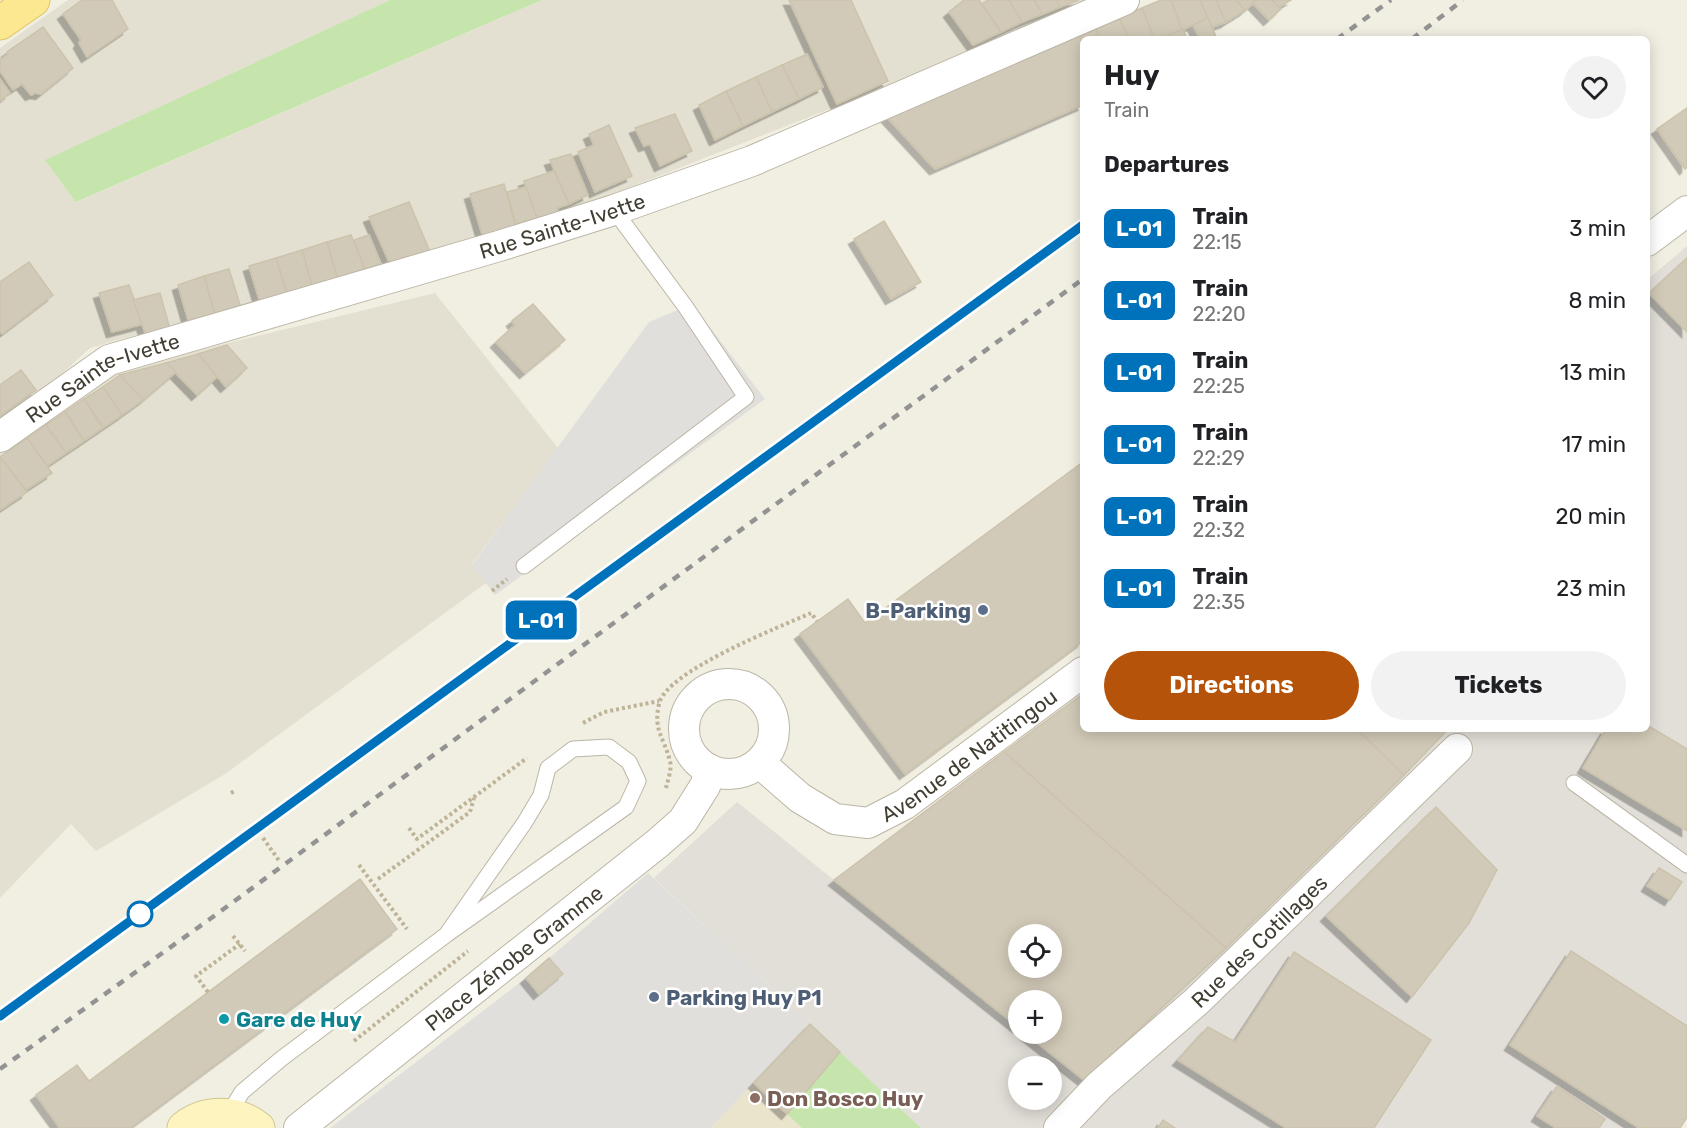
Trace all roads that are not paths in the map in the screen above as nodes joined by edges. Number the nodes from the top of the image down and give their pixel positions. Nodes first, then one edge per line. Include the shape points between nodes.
1 (33, 0) edge
2 (1124, 0) edge
3 (0, 23) edge
4 (614, 210) junction
5 (1687, 211) edge
6 (1650, 239) edge
7 (0, 437) edge
8 (524, 566) dead end
9 (1080, 674) edge
10 (1457, 749) dead end
11 (760, 763) junction
12 (711, 770) junction
13 (1574, 783) dead end
14 (1687, 865) edge
15 (446, 935) junction
16 (228, 1115) junction
17 (184, 1128) edge
18 (258, 1128) edge
19 (299, 1128) edge
20 (1059, 1128) edge

1 - 3 main road
2 - 4 street, Rue Sainte-Ivette via 752,161
4 - 7 street, Rue Sainte-Ivette via 109,360
4 - 8 lane via 746,397
5 - 6 street
9 - 11 street, Avenue de Natitingou via 904,804 868,823 835,819 800,798
10 - 20 street, Rue des Cotillages via 1197,1001 1099,1086
11 - 12 street via 730,774
11 - 12 street via 772,741 774,723 767,705 754,691 737,684 718,685 701,693 689,707 683,725 686,744 696,760
12 - 19 street, Place Zénobe Gramme via 683,821 658,843
13 - 14 lane
15 - 15 lane via 626,807 638,782 630,762 609,747 573,749 548,768 541,795 525,822
15 - 16 lane via 281,1059 242,1092
16 - 17 street via 209,1116
16 - 18 street

